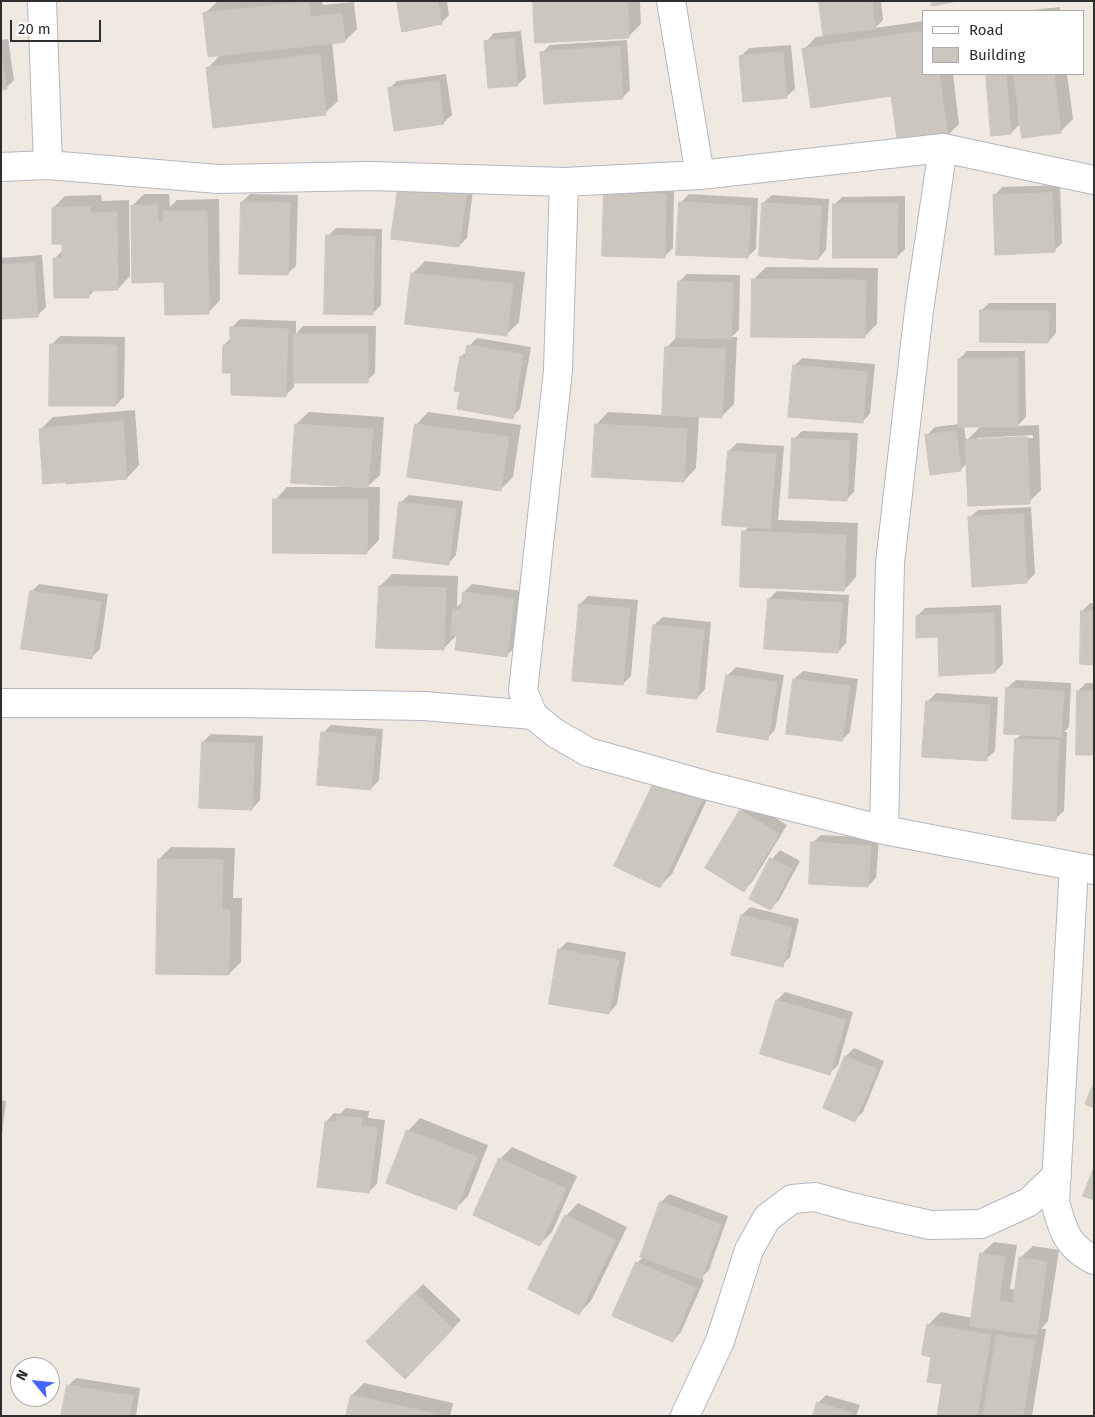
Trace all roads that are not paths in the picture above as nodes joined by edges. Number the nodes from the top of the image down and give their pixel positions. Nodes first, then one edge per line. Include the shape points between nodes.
1 (42, 1) edge
2 (671, 1) edge
3 (943, 148) junction
4 (48, 165) junction
5 (1, 167) edge
6 (700, 175) junction
7 (1094, 180) edge
8 (564, 182) junction
9 (1, 703) edge
10 (533, 715) junction
11 (884, 830) junction
12 (1084, 868) edge
13 (1057, 1175) junction
14 (1094, 1260) edge
15 (685, 1416) edge

1 - 4 street
2 - 6 street
3 - 6 street
3 - 7 street
3 - 11 street via 919,310 890,563
4 - 5 street
4 - 8 street via 218,179 370,176
6 - 8 street
8 - 10 street via 558,370 523,691
9 - 10 street via 424,706
10 - 11 street via 555,733 588,752
11 - 12 street
12 - 13 street
13 - 14 street via 1055,1202 1063,1231 1081,1253
13 - 15 street via 1029,1202 981,1224 930,1225 815,1197 792,1199 767,1218 750,1250 720,1341

